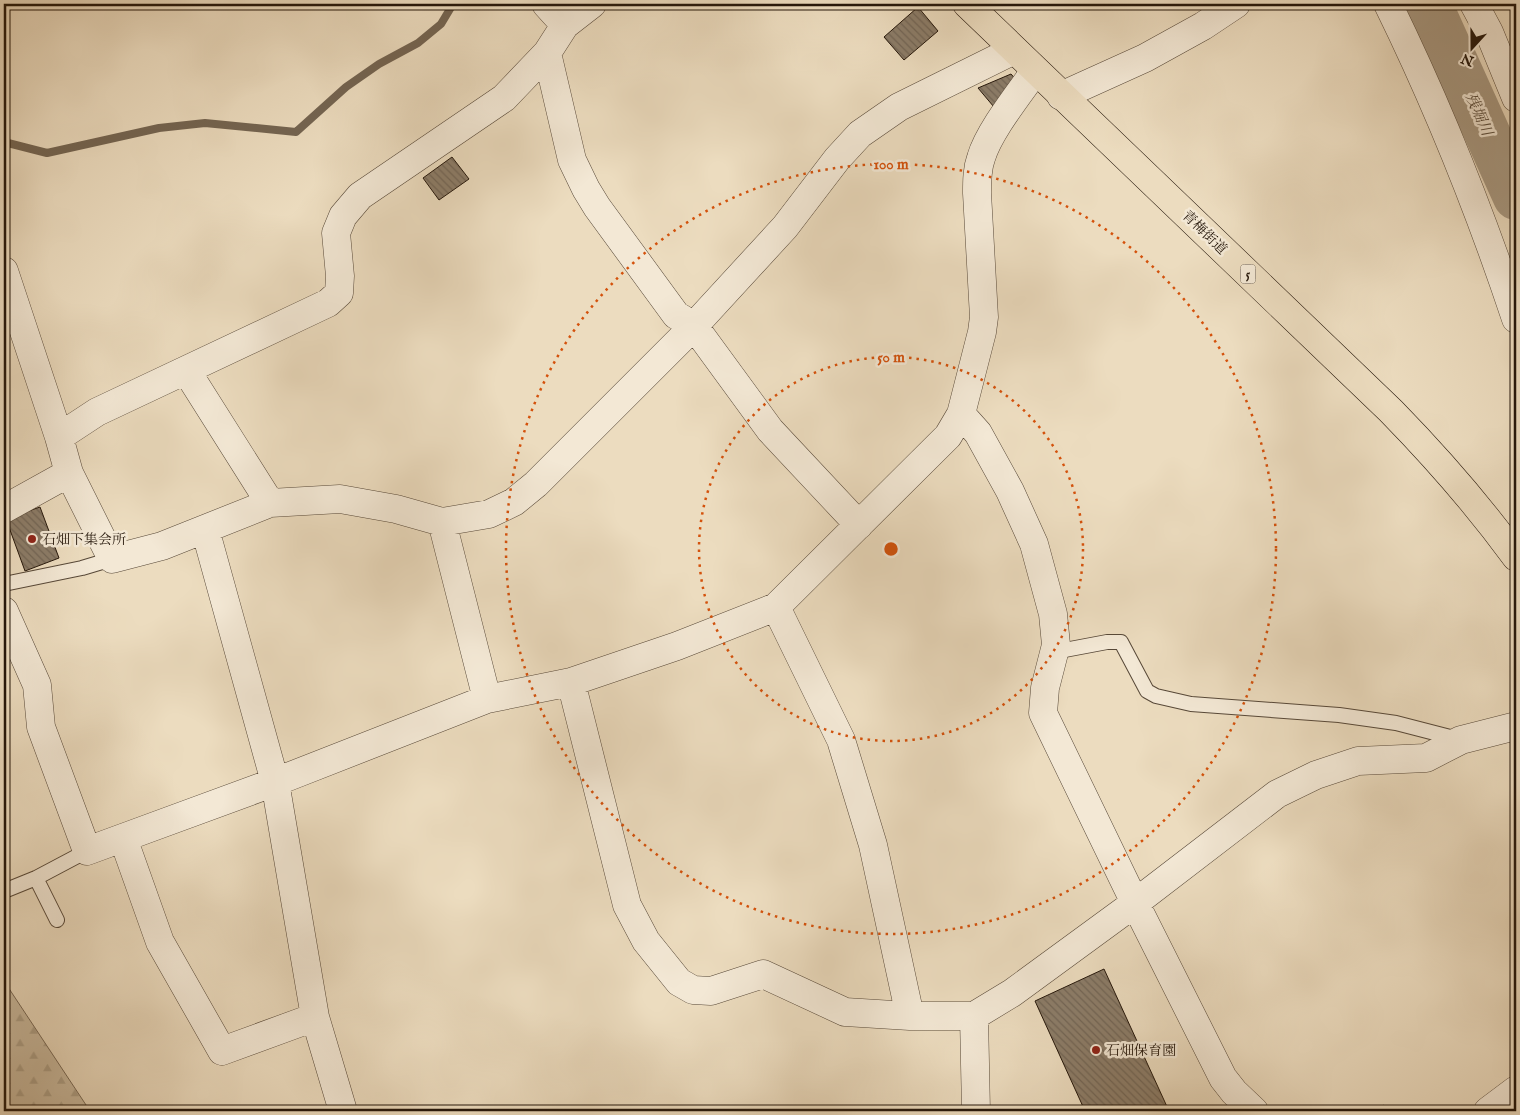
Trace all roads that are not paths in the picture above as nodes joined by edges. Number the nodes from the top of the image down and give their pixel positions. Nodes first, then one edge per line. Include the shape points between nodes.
1 (546, 4) edge
2 (592, 4) edge
3 (967, 4) edge
4 (1236, 4) edge
5 (1388, 4) edge
6 (1474, 4) edge
7 (565, 25) junction
8 (1014, 50) junction
9 (547, 52) junction
10 (1035, 70) junction
11 (1061, 96) junction
12 (1516, 98) edge
13 (4, 271) edge
14 (1516, 320) edge
15 (694, 326) junction
16 (186, 370) junction
17 (961, 414) junction
18 (59, 437) junction
19 (69, 473) junction
20 (270, 503) junction
21 (4, 509) edge
22 (442, 522) junction
23 (859, 525) junction
24 (205, 528) junction
25 (1516, 557) edge
26 (112, 559) junction
27 (4, 584) edge
28 (776, 607) junction
29 (4, 611) edge
30 (1054, 652) junction
31 (571, 682) junction
32 (487, 699) junction
33 (1516, 726) edge
34 (1461, 740) junction
35 (275, 782) junction
36 (123, 838) junction
37 (87, 852) junction
38 (36, 878) junction
39 (4, 891) edge
40 (1135, 903) junction
41 (57, 920) dead end
42 (910, 1016) junction
43 (974, 1016) junction
44 (315, 1017) junction
45 (1516, 1090) edge
46 (343, 1111) edge
47 (976, 1111) edge
48 (1254, 1111) edge
49 (1488, 1111) edge

1 - 7 street
2 - 7 street
3 - 8 main road, 青梅街道 / 5
4 - 11 street via 1145,58
5 - 14 street via 1435,104 1483,223
6 - 12 street
7 - 9 street
8 - 10 main road, 青梅街道 / 5
8 - 15 street via 899,107 860,134 785,227
9 - 15 street via 570,151 586,189 676,315
9 - 16 street via 504,98 360,196 343,216 336,233 339,293 328,303
10 - 11 main road, 青梅街道 / 5
10 - 17 street via 981,157 977,193 984,317
11 - 25 main road, 青梅街道 / 5 via 1398,418 1450,474
13 - 18 street
15 - 22 street via 536,484 514,502 489,514
15 - 23 street via 770,430
16 - 18 street via 97,412
16 - 20 street
17 - 23 street via 948,436
17 - 30 street via 978,433 1010,490 1034,544 1053,614
18 - 19 street
19 - 21 street
19 - 26 street
20 - 22 street via 340,499 396,509
20 - 24 street
22 - 32 street
23 - 28 street
24 - 26 street via 162,546
24 - 35 street
26 - 27 lane
28 - 31 street via 678,646
28 - 42 street via 841,740 873,845
29 - 37 street via 37,685 41,727
30 - 34 lane via 1121,642 1147,690 1156,696 1191,704 1339,715 1396,723
30 - 40 street via 1043,713
31 - 32 street
31 - 42 street via 627,905 646,941 679,982 693,990 711,991 763,974 845,1012
32 - 35 street
33 - 34 street
34 - 40 street via 1426,758 1358,761 1285,790
35 - 36 street
35 - 44 street
36 - 37 street
36 - 44 street via 160,942 222,1051
37 - 38 lane
38 - 39 lane
38 - 41 lane
40 - 43 street via 1012,993
40 - 48 street via 1223,1078
42 - 43 street
43 - 47 street
44 - 46 street
45 - 49 street

